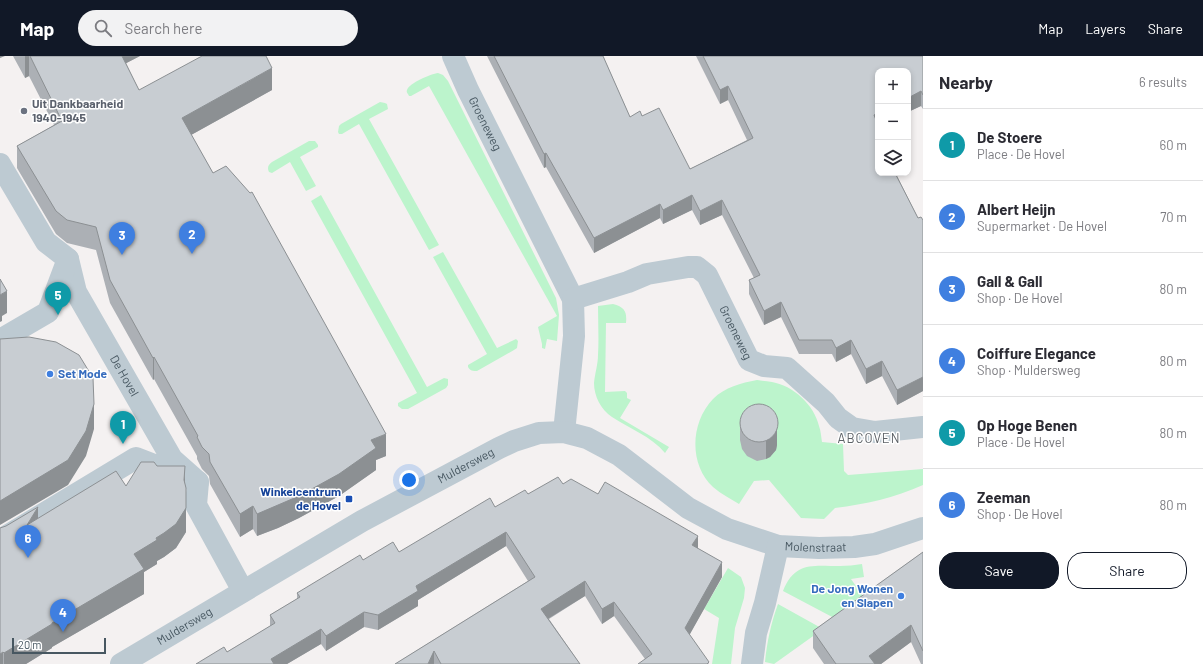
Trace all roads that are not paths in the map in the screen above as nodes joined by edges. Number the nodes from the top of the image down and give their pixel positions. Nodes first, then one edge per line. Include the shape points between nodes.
1 (453, 56) edge
2 (0, 164) edge
3 (68, 259) junction
4 (573, 299) junction
5 (0, 340) edge
6 (923, 427) edge
7 (564, 432) junction
8 (198, 482) junction
9 (923, 528) edge
10 (0, 540) edge
11 (778, 546) junction
12 (243, 591) junction
13 (121, 664) edge
14 (752, 664) edge

1 - 4 street, Groeneweg
2 - 3 street via 46,242
3 - 5 street via 48,312
3 - 8 street, De Hovel via 76,292 172,459
4 - 6 street, Groeneweg via 647,274 697,267 707,275 749,360 764,366 787,368 826,403 838,418 852,428 875,432
4 - 7 street, Groeneweg via 574,336
7 - 11 street, Muldersweg via 587,438 620,455 688,508 727,529
7 - 12 street, Muldersweg via 539,434 499,448 362,522
8 - 10 street via 136,458
8 - 12 street via 196,505
9 - 11 street, Molenstraat via 875,544 854,547
11 - 14 street, Molenstraat via 756,633
12 - 13 street, Muldersweg

